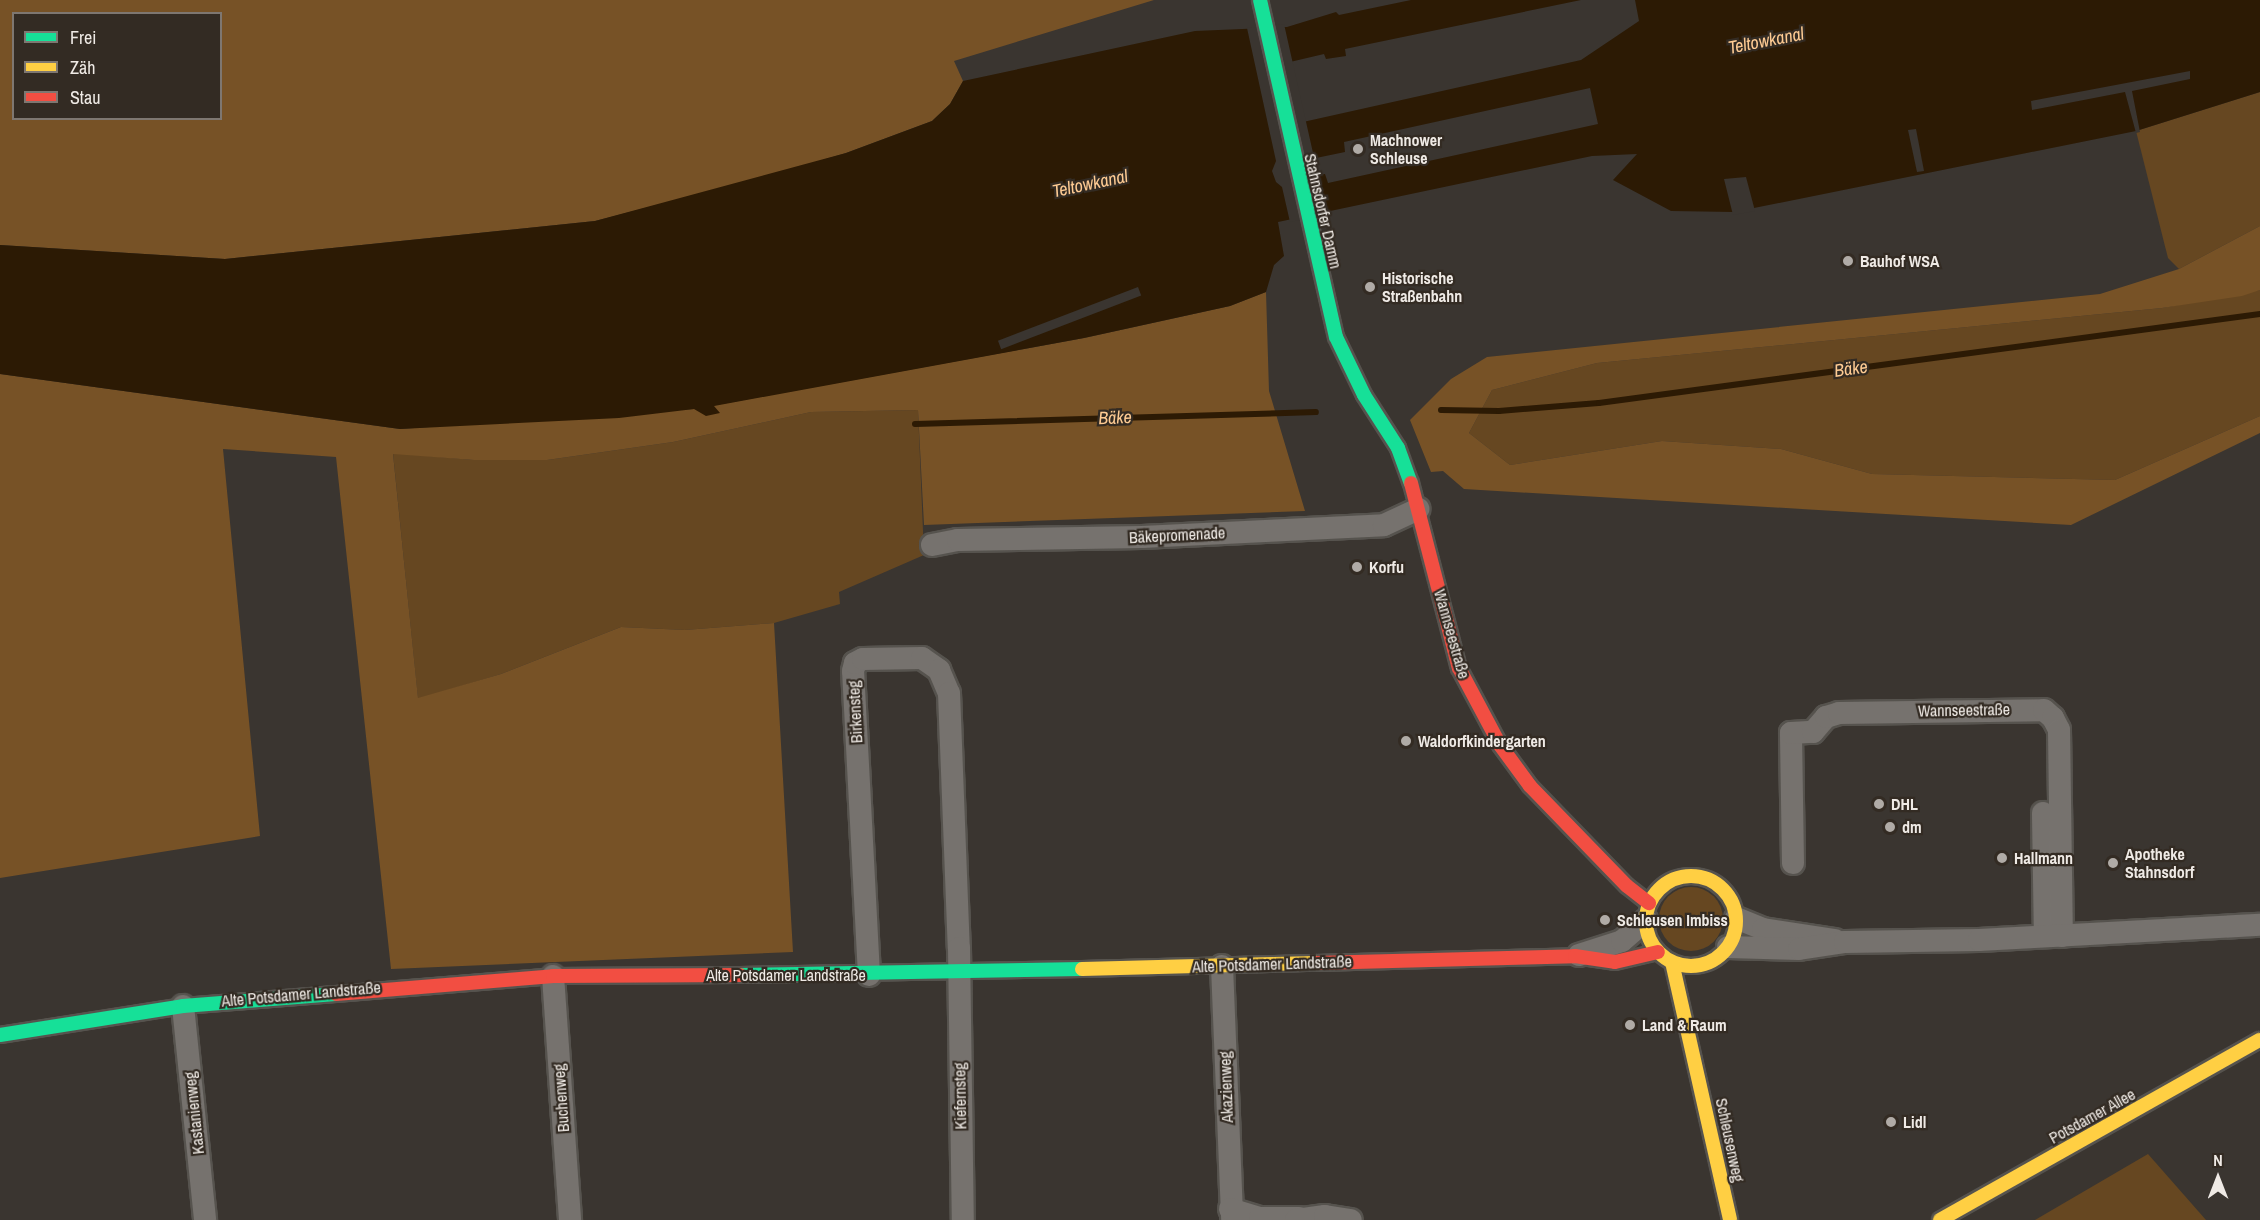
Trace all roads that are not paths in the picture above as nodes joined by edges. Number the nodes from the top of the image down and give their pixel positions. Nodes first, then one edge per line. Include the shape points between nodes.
1 (1261, 4) edge
2 (1380, 420) joint
3 (1419, 509) junction
4 (932, 544) dead end
5 (2043, 813) dead end
6 (1593, 851) junction
7 (1793, 863) dead end
8 (1631, 867) dead end
9 (1650, 875) dead end
10 (1668, 882) junction
11 (1647, 911) junction
12 (1737, 918) junction
13 (2260, 925) edge
14 (2053, 936) junction
15 (1845, 942) junction
16 (1728, 947) junction
17 (1658, 952) junction
18 (1575, 956) junction
19 (1672, 962) junction
20 (1705, 964) junction
21 (1222, 966) junction
22 (957, 972) junction
23 (869, 975) junction
24 (553, 976) junction
25 (1700, 985) dead end
26 (1697, 1003) dead end
27 (183, 1005) junction
28 (0, 1035) edge
29 (2260, 1040) edge
30 (1698, 1067) junction
31 (1231, 1214) edge
32 (1298, 1219) edge
33 (205, 1220) edge
34 (570, 1220) edge
35 (963, 1220) edge
36 (1351, 1220) edge
37 (1730, 1220) edge
38 (1940, 1220) edge

1 - 2 street, Stahnsdorfer Damm via 1317,260 1342,353
2 - 3 street, Wannseestraße via 1398,448
3 - 4 street, Bäkepromenade via 1384,525
3 - 6 street, Wannseestraße via 1459,668 1478,707 1530,786
5 - 14 street
6 - 8 street, Wannseestraße
6 - 11 street, Wannseestraße
7 - 14 street, Wannseestraße via 1791,733 1813,732 1826,717 1839,713 2044,710 2054,718 2059,730
9 - 10 street
10 - 11 street
10 - 12 street via 1687,876 1706,878 1727,894
11 - 17 street via 1651,943
11 - 18 street, Alte Potsdamer Landstraße via 1622,941
12 - 15 street via 1763,928
12 - 16 street
13 - 14 street
14 - 15 street
15 - 16 street via 1799,949
16 - 20 street
17 - 18 street, Alte Potsdamer Landstraße via 1615,962
17 - 19 street
18 - 21 street, Alte Potsdamer Landstraße
19 - 20 street
19 - 30 street, Schleusenweg via 1690,1050
20 - 25 street
21 - 22 street, Alte Potsdamer Landstraße
21 - 31 street, Akazienweg
22 - 23 street, Alte Potsdamer Landstraße
22 - 23 street, Birkensteg via 946,681 933,663 922,658 863,659 855,663 852,671
22 - 35 street, Kiefernsteg
23 - 24 street, Alte Potsdamer Landstraße
24 - 27 street, Alte Potsdamer Landstraße
24 - 34 street, Buchenweg
26 - 30 street, Schleusenweg
27 - 28 street, Alte Potsdamer Landstraße
27 - 33 street, Kastanienweg
29 - 38 street, Potsdamer Allee
30 - 37 street, Schleusenweg
31 - 32 street, Akazienweg
32 - 36 street, Akazienweg

